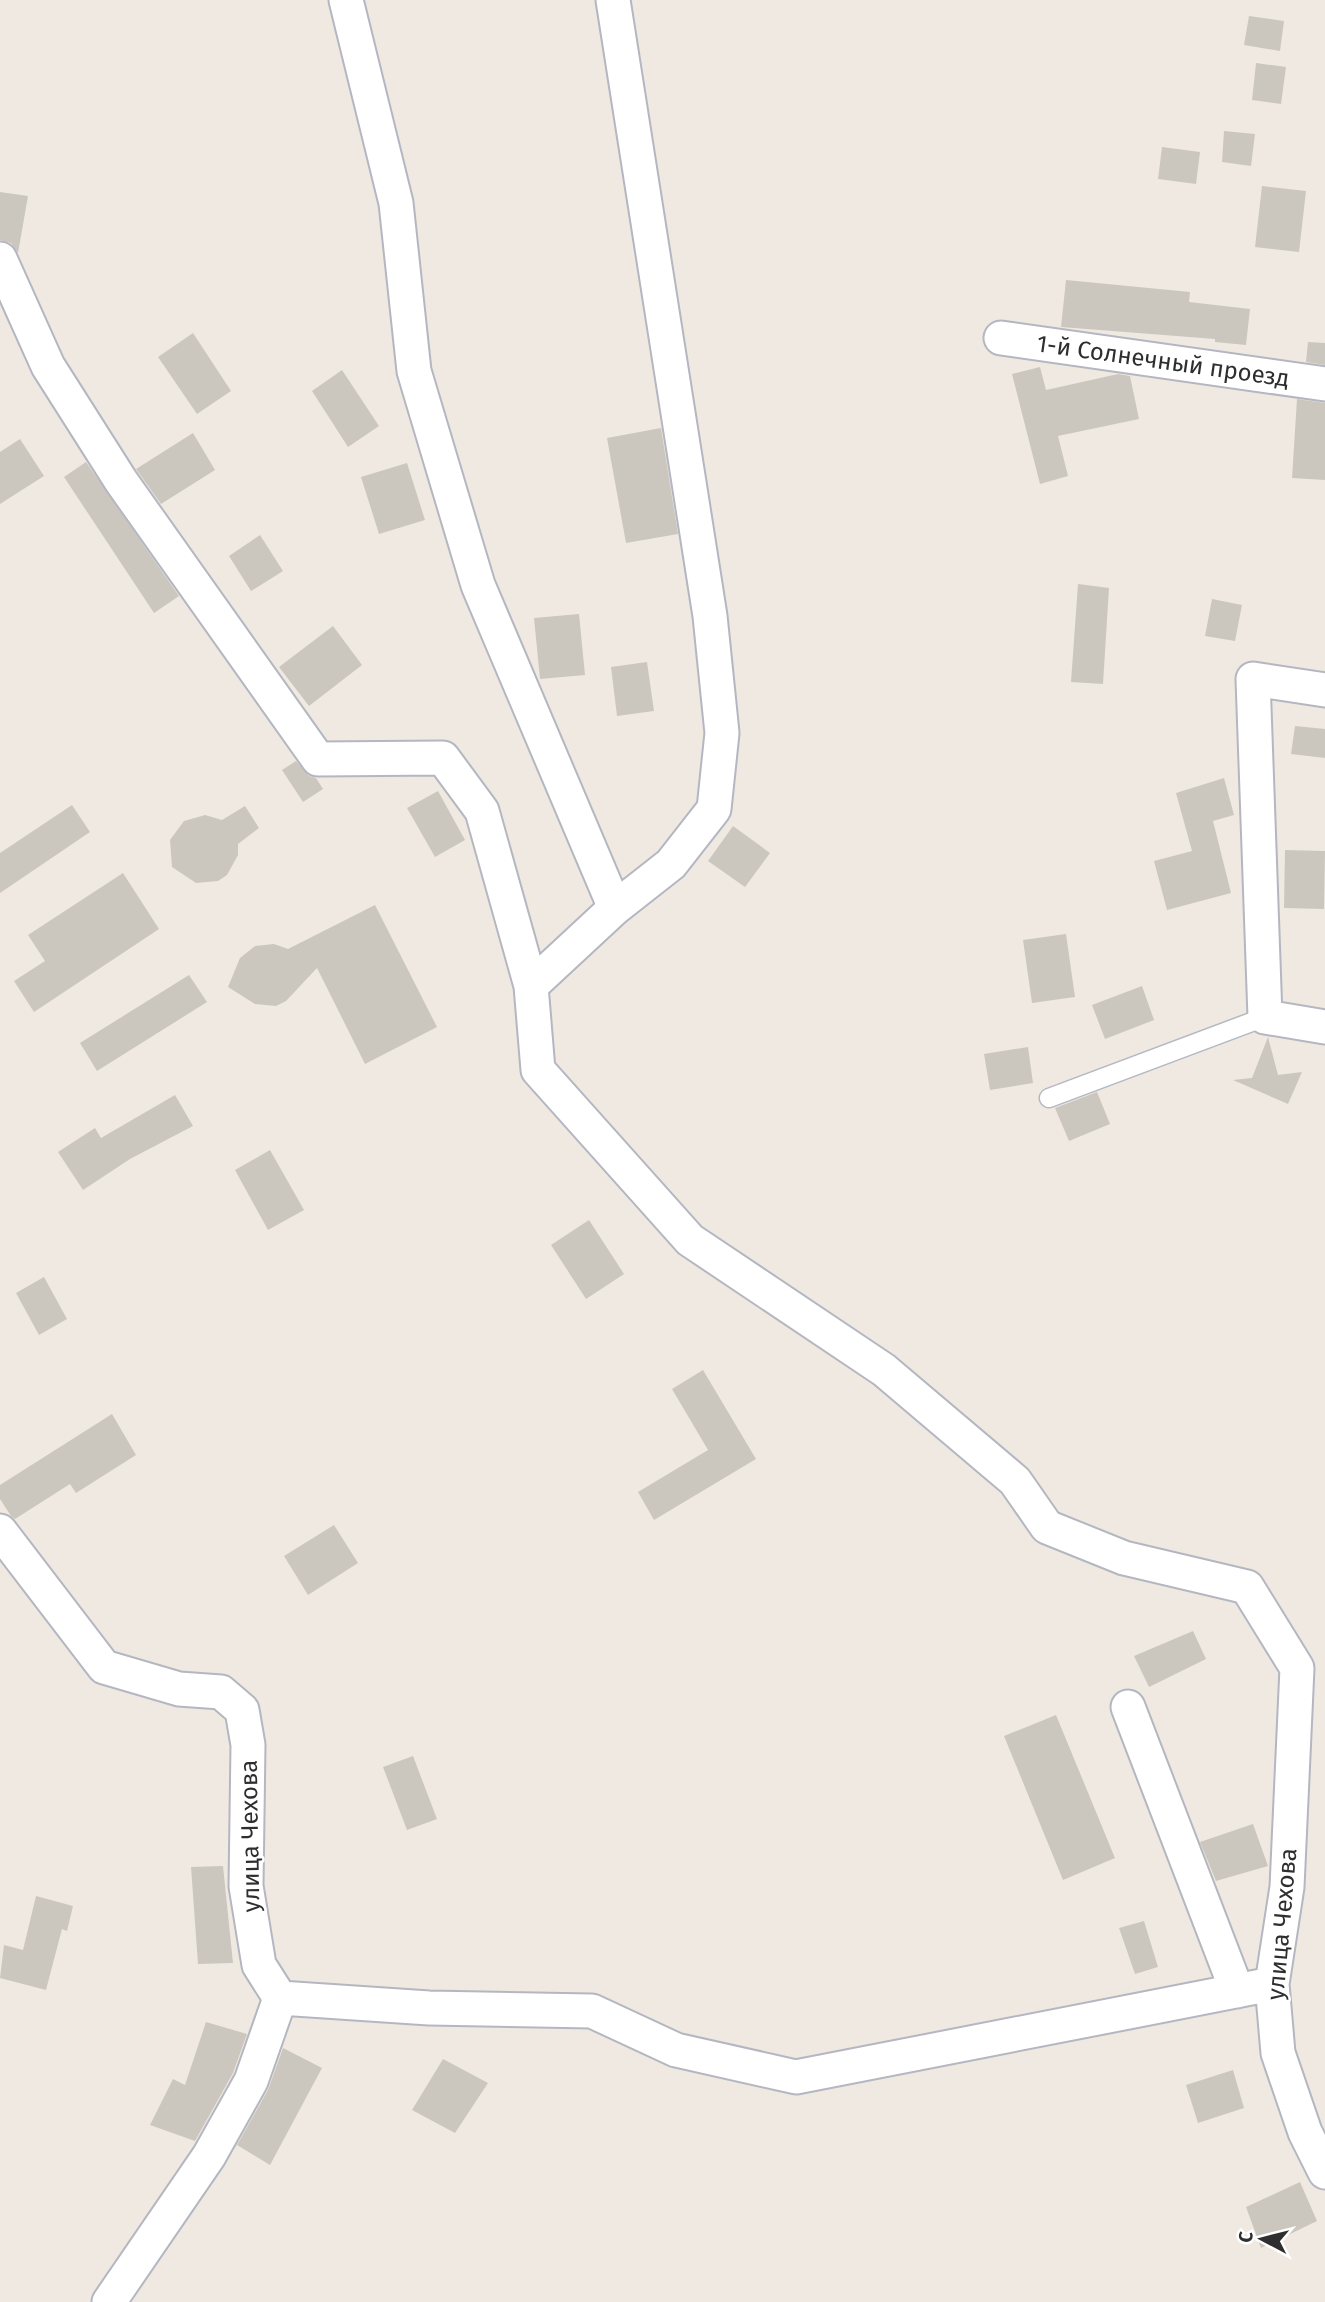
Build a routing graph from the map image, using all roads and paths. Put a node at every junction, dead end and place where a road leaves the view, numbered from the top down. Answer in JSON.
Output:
{"nodes":[{"id":1,"x":346,"y":0,"type":"edge"},
{"id":2,"x":613,"y":0,"type":"edge"},
{"id":3,"x":0,"y":259,"type":"edge"},
{"id":4,"x":1001,"y":338,"type":"dead end"},
{"id":5,"x":1325,"y":384,"type":"edge"},
{"id":6,"x":1325,"y":690,"type":"edge"},
{"id":7,"x":615,"y":908,"type":"junction"},
{"id":8,"x":531,"y":986,"type":"junction"},
{"id":9,"x":1265,"y":1017,"type":"junction"},
{"id":10,"x":1325,"y":1027,"type":"edge"},
{"id":11,"x":1049,"y":1098,"type":"dead end"},
{"id":12,"x":2,"y":1539,"type":"edge"},
{"id":13,"x":1128,"y":1707,"type":"dead end"},
{"id":14,"x":1272,"y":1984,"type":"junction"},
{"id":15,"x":1237,"y":1991,"type":"junction"},
{"id":16,"x":280,"y":1998,"type":"junction"},
{"id":17,"x":1325,"y":2172,"type":"edge"},
{"id":18,"x":108,"y":2302,"type":"edge"}],
"edges":[{"from":1,"to":7,"type":"street"},
{"from":2,"to":7,"type":"street"},
{"from":3,"to":8,"type":"street"},
{"from":4,"to":5,"type":"street","name":"1-й Солнечный проезд"},
{"from":6,"to":9,"type":"street"},
{"from":7,"to":8,"type":"street"},
{"from":8,"to":14,"type":"street","name":"улица Чехова"},
{"from":9,"to":10,"type":"street"},
{"from":9,"to":11,"type":"lane"},
{"from":12,"to":16,"type":"street","name":"улица Чехова"},
{"from":13,"to":15,"type":"street","name":"улица Чехова"},
{"from":14,"to":15,"type":"street"},
{"from":14,"to":17,"type":"street","name":"улица Чехова"},
{"from":15,"to":16,"type":"street"},
{"from":16,"to":18,"type":"street"}]}
